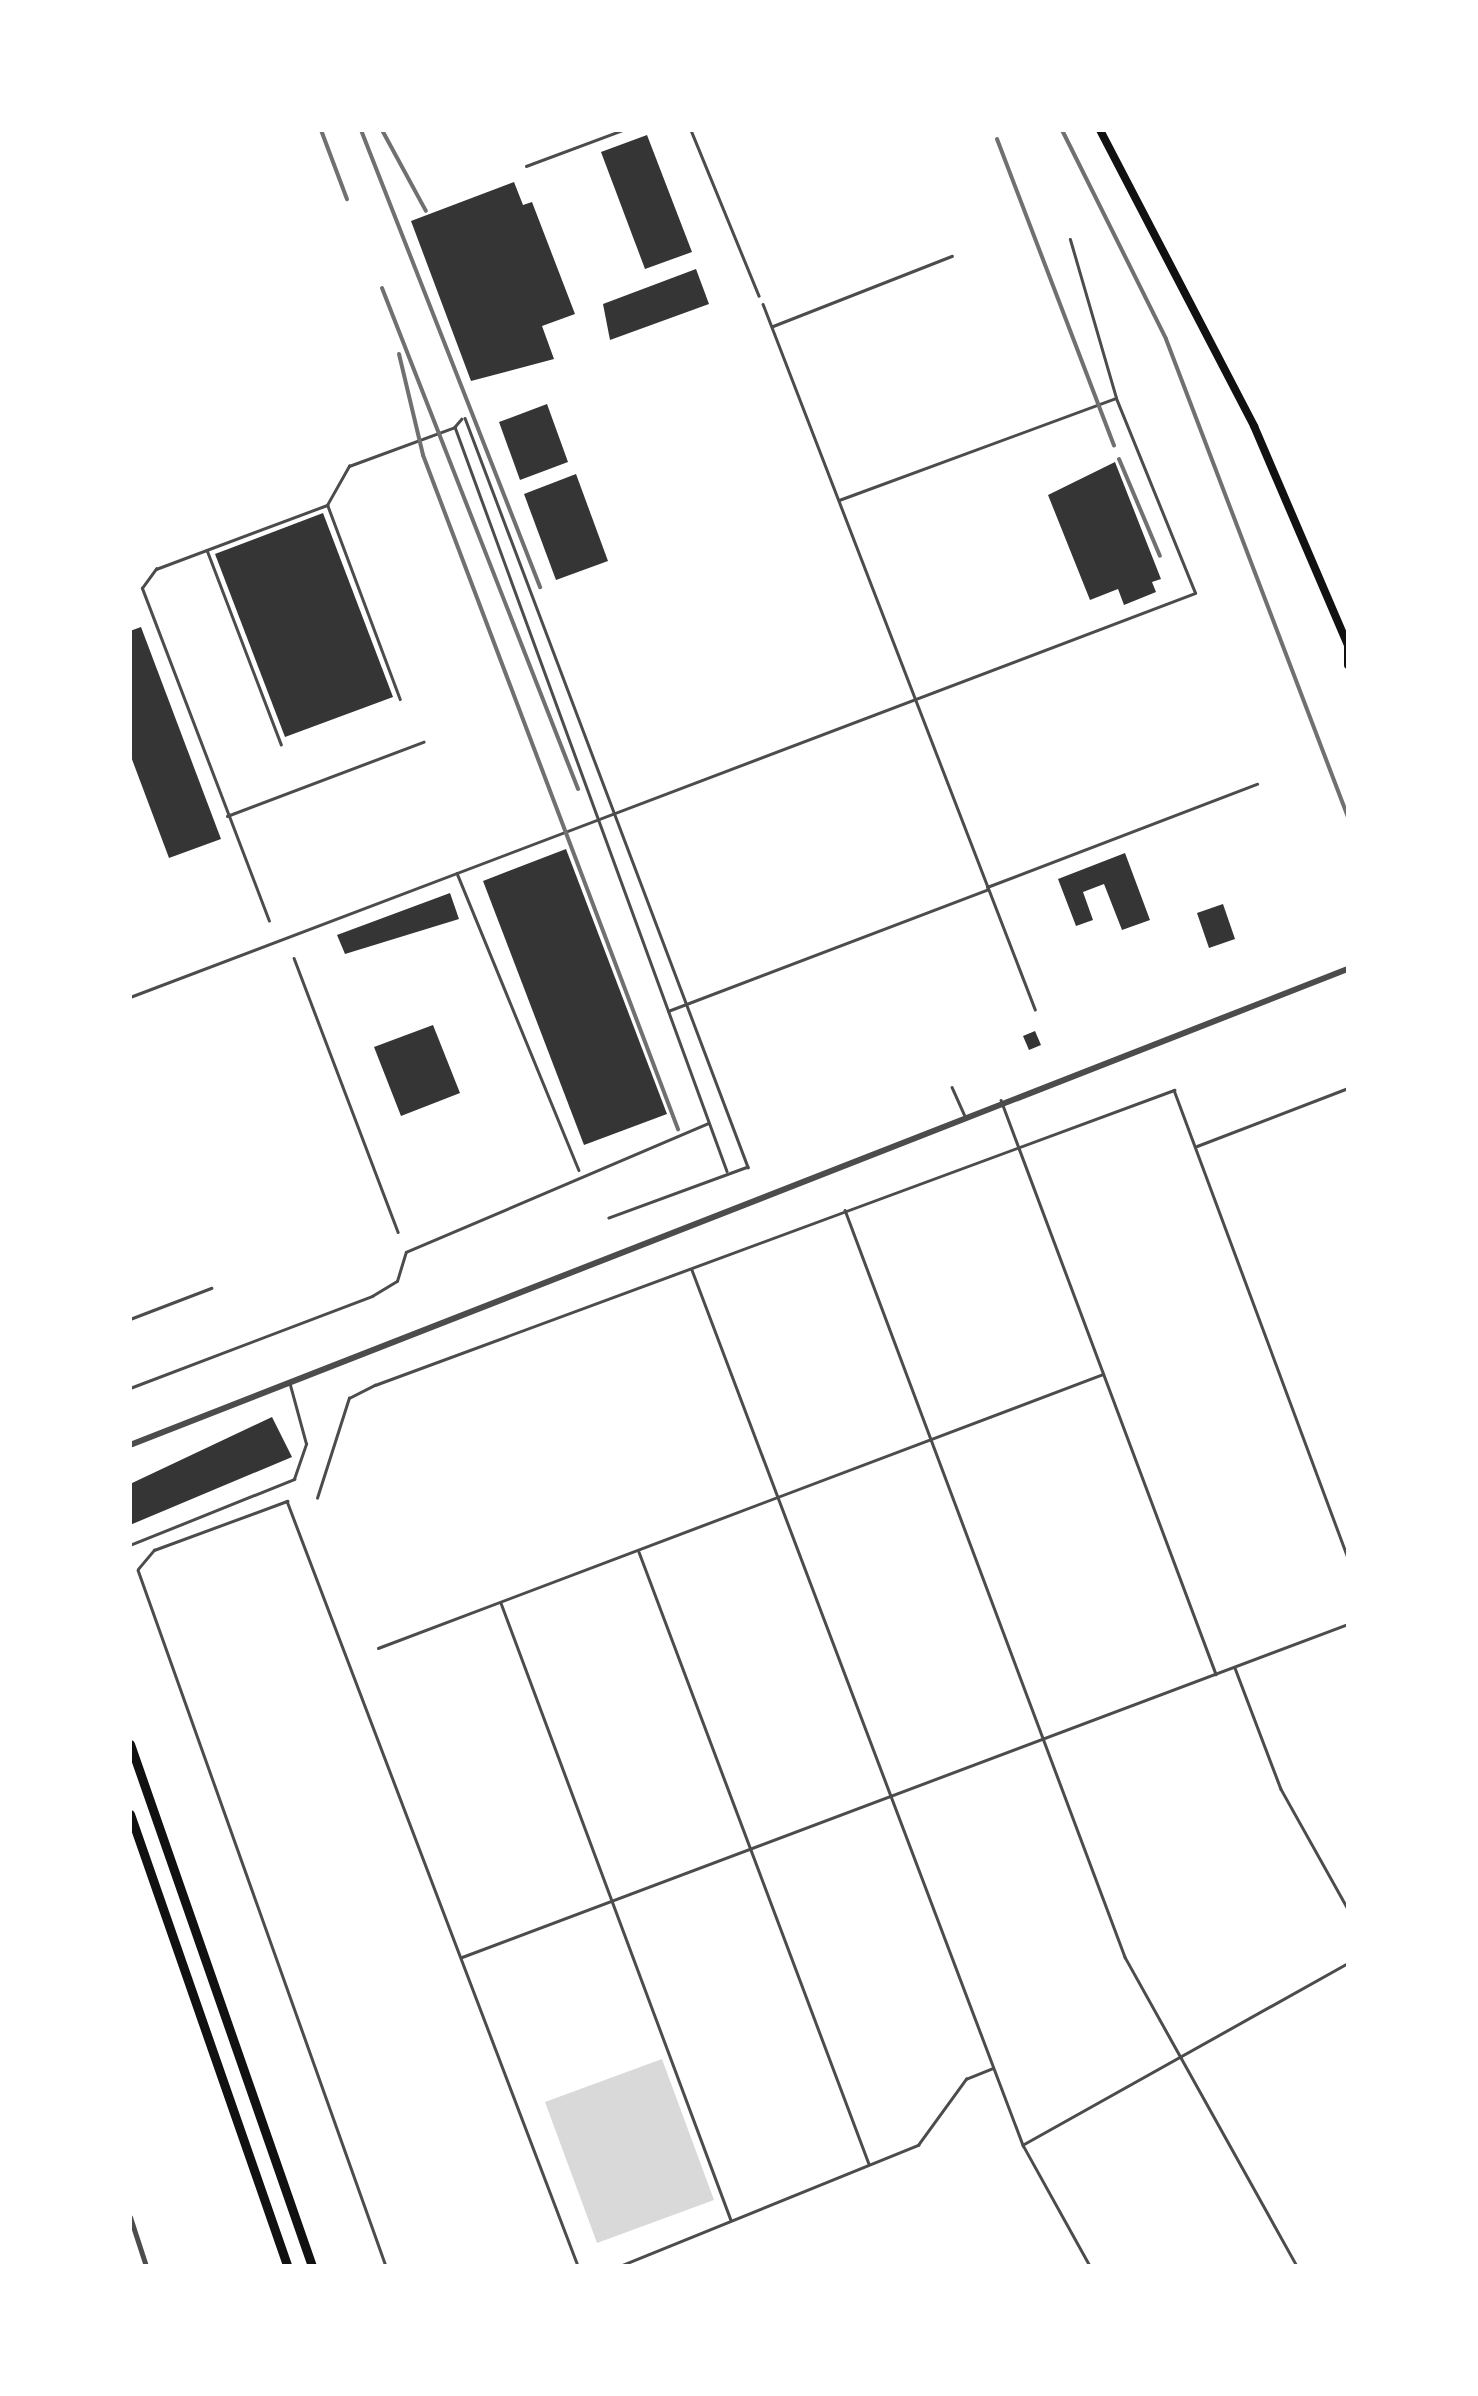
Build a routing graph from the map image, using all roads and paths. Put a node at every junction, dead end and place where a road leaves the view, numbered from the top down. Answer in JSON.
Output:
{"nodes":[{"id":1,"x":623,"y":130,"type":"edge"},
{"id":2,"x":691,"y":130,"type":"edge"},
{"id":3,"x":1100,"y":130,"type":"edge"},
{"id":4,"x":526,"y":166,"type":"dead end"},
{"id":5,"x":1070,"y":240,"type":"dead end"},
{"id":6,"x":952,"y":256,"type":"dead end"},
{"id":7,"x":759,"y":296,"type":"dead end"},
{"id":8,"x":762,"y":304,"type":"dead end"},
{"id":9,"x":771,"y":327,"type":"junction"},
{"id":10,"x":1116,"y":398,"type":"junction"},
{"id":11,"x":455,"y":427,"type":"junction"},
{"id":12,"x":838,"y":500,"type":"junction"},
{"id":13,"x":327,"y":504,"type":"junction"},
{"id":14,"x":208,"y":550,"type":"junction"},
{"id":15,"x":1348,"y":645,"type":"edge"},
{"id":16,"x":1348,"y":665,"type":"edge"},
{"id":17,"x":400,"y":699,"type":"dead end"},
{"id":18,"x":914,"y":700,"type":"junction"},
{"id":19,"x":423,"y":742,"type":"dead end"},
{"id":20,"x":282,"y":744,"type":"dead end"},
{"id":21,"x":1257,"y":784,"type":"dead end"},
{"id":22,"x":615,"y":814,"type":"junction"},
{"id":23,"x":226,"y":816,"type":"junction"},
{"id":24,"x":598,"y":820,"type":"junction"},
{"id":25,"x":457,"y":872,"type":"junction"},
{"id":26,"x":986,"y":889,"type":"junction"},
{"id":27,"x":268,"y":921,"type":"dead end"},
{"id":28,"x":294,"y":958,"type":"dead end"},
{"id":29,"x":1348,"y":969,"type":"edge"},
{"id":30,"x":130,"y":996,"type":"edge"},
{"id":31,"x":687,"y":1004,"type":"junction"},
{"id":32,"x":1036,"y":1009,"type":"dead end"},
{"id":33,"x":667,"y":1012,"type":"junction"},
{"id":34,"x":952,"y":1087,"type":"dead end"},
{"id":35,"x":1346,"y":1088,"type":"edge"},
{"id":36,"x":1348,"y":1098,"type":"edge"},
{"id":37,"x":1001,"y":1100,"type":"junction"},
{"id":38,"x":964,"y":1114,"type":"junction"},
{"id":39,"x":709,"y":1123,"type":"junction"},
{"id":40,"x":1019,"y":1146,"type":"junction"},
{"id":41,"x":1195,"y":1146,"type":"junction"},
{"id":42,"x":579,"y":1172,"type":"junction"},
{"id":43,"x":728,"y":1172,"type":"junction"},
{"id":44,"x":845,"y":1210,"type":"junction"},
{"id":45,"x":610,"y":1218,"type":"dead end"},
{"id":46,"x":398,"y":1232,"type":"dead end"},
{"id":47,"x":691,"y":1268,"type":"junction"},
{"id":48,"x":211,"y":1288,"type":"dead end"},
{"id":49,"x":130,"y":1319,"type":"edge"},
{"id":50,"x":1103,"y":1374,"type":"junction"},
{"id":51,"x":290,"y":1384,"type":"junction"},
{"id":52,"x":130,"y":1388,"type":"edge"},
{"id":53,"x":931,"y":1439,"type":"junction"},
{"id":54,"x":130,"y":1445,"type":"edge"},
{"id":55,"x":779,"y":1497,"type":"junction"},
{"id":56,"x":317,"y":1498,"type":"dead end"},
{"id":57,"x":130,"y":1545,"type":"edge"},
{"id":58,"x":638,"y":1550,"type":"junction"},
{"id":59,"x":1348,"y":1558,"type":"edge"},
{"id":60,"x":138,"y":1569,"type":"junction"},
{"id":61,"x":130,"y":1570,"type":"edge"},
{"id":62,"x":501,"y":1602,"type":"junction"},
{"id":63,"x":1348,"y":1624,"type":"edge"},
{"id":64,"x":378,"y":1648,"type":"dead end"},
{"id":65,"x":1235,"y":1668,"type":"junction"},
{"id":66,"x":1216,"y":1675,"type":"junction"},
{"id":67,"x":1043,"y":1738,"type":"junction"},
{"id":68,"x":130,"y":1744,"type":"edge"},
{"id":69,"x":889,"y":1793,"type":"junction"},
{"id":70,"x":130,"y":1814,"type":"edge"},
{"id":71,"x":750,"y":1847,"type":"junction"},
{"id":72,"x":611,"y":1900,"type":"junction"},
{"id":73,"x":1348,"y":1909,"type":"edge"},
{"id":74,"x":460,"y":1958,"type":"junction"},
{"id":75,"x":1348,"y":1963,"type":"edge"},
{"id":76,"x":1180,"y":2057,"type":"junction"},
{"id":77,"x":993,"y":2068,"type":"junction"},
{"id":78,"x":1023,"y":2145,"type":"junction"},
{"id":79,"x":869,"y":2164,"type":"junction"},
{"id":80,"x":130,"y":2217,"type":"edge"},
{"id":81,"x":730,"y":2220,"type":"junction"},
{"id":82,"x":146,"y":2266,"type":"edge"},
{"id":83,"x":287,"y":2266,"type":"edge"},
{"id":84,"x":312,"y":2266,"type":"edge"},
{"id":85,"x":386,"y":2266,"type":"edge"},
{"id":86,"x":578,"y":2266,"type":"edge"},
{"id":87,"x":620,"y":2266,"type":"edge"},
{"id":88,"x":1090,"y":2266,"type":"edge"},
{"id":89,"x":1298,"y":2266,"type":"edge"}],
"edges":[{"from":1,"to":4,"type":"lane"},
{"from":2,"to":7,"type":"lane"},
{"from":3,"to":15,"type":"main road"},
{"from":5,"to":10,"type":"lane"},
{"from":6,"to":9,"type":"lane"},
{"from":8,"to":9,"type":"lane"},
{"from":9,"to":12,"type":"lane"},
{"from":10,"to":12,"type":"lane"},
{"from":10,"to":18,"type":"lane"},
{"from":11,"to":13,"type":"lane"},
{"from":11,"to":22,"type":"lane"},
{"from":11,"to":24,"type":"lane"},
{"from":12,"to":18,"type":"lane"},
{"from":13,"to":14,"type":"lane"},
{"from":13,"to":17,"type":"lane"},
{"from":14,"to":20,"type":"lane"},
{"from":14,"to":23,"type":"lane"},
{"from":15,"to":16,"type":"main road"},
{"from":18,"to":22,"type":"lane"},
{"from":18,"to":26,"type":"lane"},
{"from":19,"to":23,"type":"lane"},
{"from":21,"to":26,"type":"lane"},
{"from":22,"to":24,"type":"lane"},
{"from":22,"to":31,"type":"lane"},
{"from":23,"to":27,"type":"lane"},
{"from":24,"to":25,"type":"lane"},
{"from":24,"to":33,"type":"lane"},
{"from":25,"to":30,"type":"lane"},
{"from":25,"to":42,"type":"lane"},
{"from":26,"to":31,"type":"lane"},
{"from":26,"to":32,"type":"lane"},
{"from":28,"to":46,"type":"lane"},
{"from":29,"to":37,"type":"street"},
{"from":31,"to":33,"type":"lane"},
{"from":31,"to":43,"type":"lane"},
{"from":33,"to":39,"type":"lane"},
{"from":34,"to":38,"type":"lane"},
{"from":35,"to":36,"type":"lane"},
{"from":35,"to":41,"type":"lane"},
{"from":37,"to":38,"type":"street"},
{"from":37,"to":40,"type":"lane"},
{"from":38,"to":51,"type":"street"},
{"from":39,"to":42,"type":"lane"},
{"from":39,"to":43,"type":"lane"},
{"from":40,"to":41,"type":"lane"},
{"from":40,"to":44,"type":"lane"},
{"from":40,"to":50,"type":"lane"},
{"from":41,"to":59,"type":"lane"},
{"from":42,"to":52,"type":"lane"},
{"from":43,"to":45,"type":"lane"},
{"from":44,"to":47,"type":"lane"},
{"from":44,"to":53,"type":"lane"},
{"from":47,"to":55,"type":"lane"},
{"from":47,"to":56,"type":"lane"},
{"from":48,"to":49,"type":"lane"},
{"from":50,"to":53,"type":"lane"},
{"from":50,"to":66,"type":"lane"},
{"from":51,"to":54,"type":"street"},
{"from":51,"to":57,"type":"lane"},
{"from":53,"to":55,"type":"lane"},
{"from":53,"to":67,"type":"lane"},
{"from":55,"to":58,"type":"lane"},
{"from":55,"to":69,"type":"lane"},
{"from":58,"to":62,"type":"lane"},
{"from":58,"to":71,"type":"lane"},
{"from":60,"to":61,"type":"lane"},
{"from":60,"to":74,"type":"lane"},
{"from":60,"to":85,"type":"lane"},
{"from":62,"to":64,"type":"lane"},
{"from":62,"to":72,"type":"lane"},
{"from":63,"to":65,"type":"lane"},
{"from":65,"to":66,"type":"lane"},
{"from":65,"to":73,"type":"lane"},
{"from":66,"to":67,"type":"lane"},
{"from":67,"to":69,"type":"lane"},
{"from":67,"to":76,"type":"lane"},
{"from":68,"to":84,"type":"highway"},
{"from":69,"to":71,"type":"lane"},
{"from":69,"to":77,"type":"lane"},
{"from":70,"to":83,"type":"highway"},
{"from":71,"to":72,"type":"lane"},
{"from":71,"to":79,"type":"lane"},
{"from":72,"to":74,"type":"lane"},
{"from":72,"to":81,"type":"lane"},
{"from":74,"to":86,"type":"lane"},
{"from":75,"to":76,"type":"lane"},
{"from":76,"to":78,"type":"lane"},
{"from":76,"to":89,"type":"lane"},
{"from":77,"to":78,"type":"lane"},
{"from":77,"to":79,"type":"lane"},
{"from":78,"to":88,"type":"lane"},
{"from":79,"to":81,"type":"lane"},
{"from":80,"to":82,"type":"street"},
{"from":81,"to":87,"type":"lane"}]}
